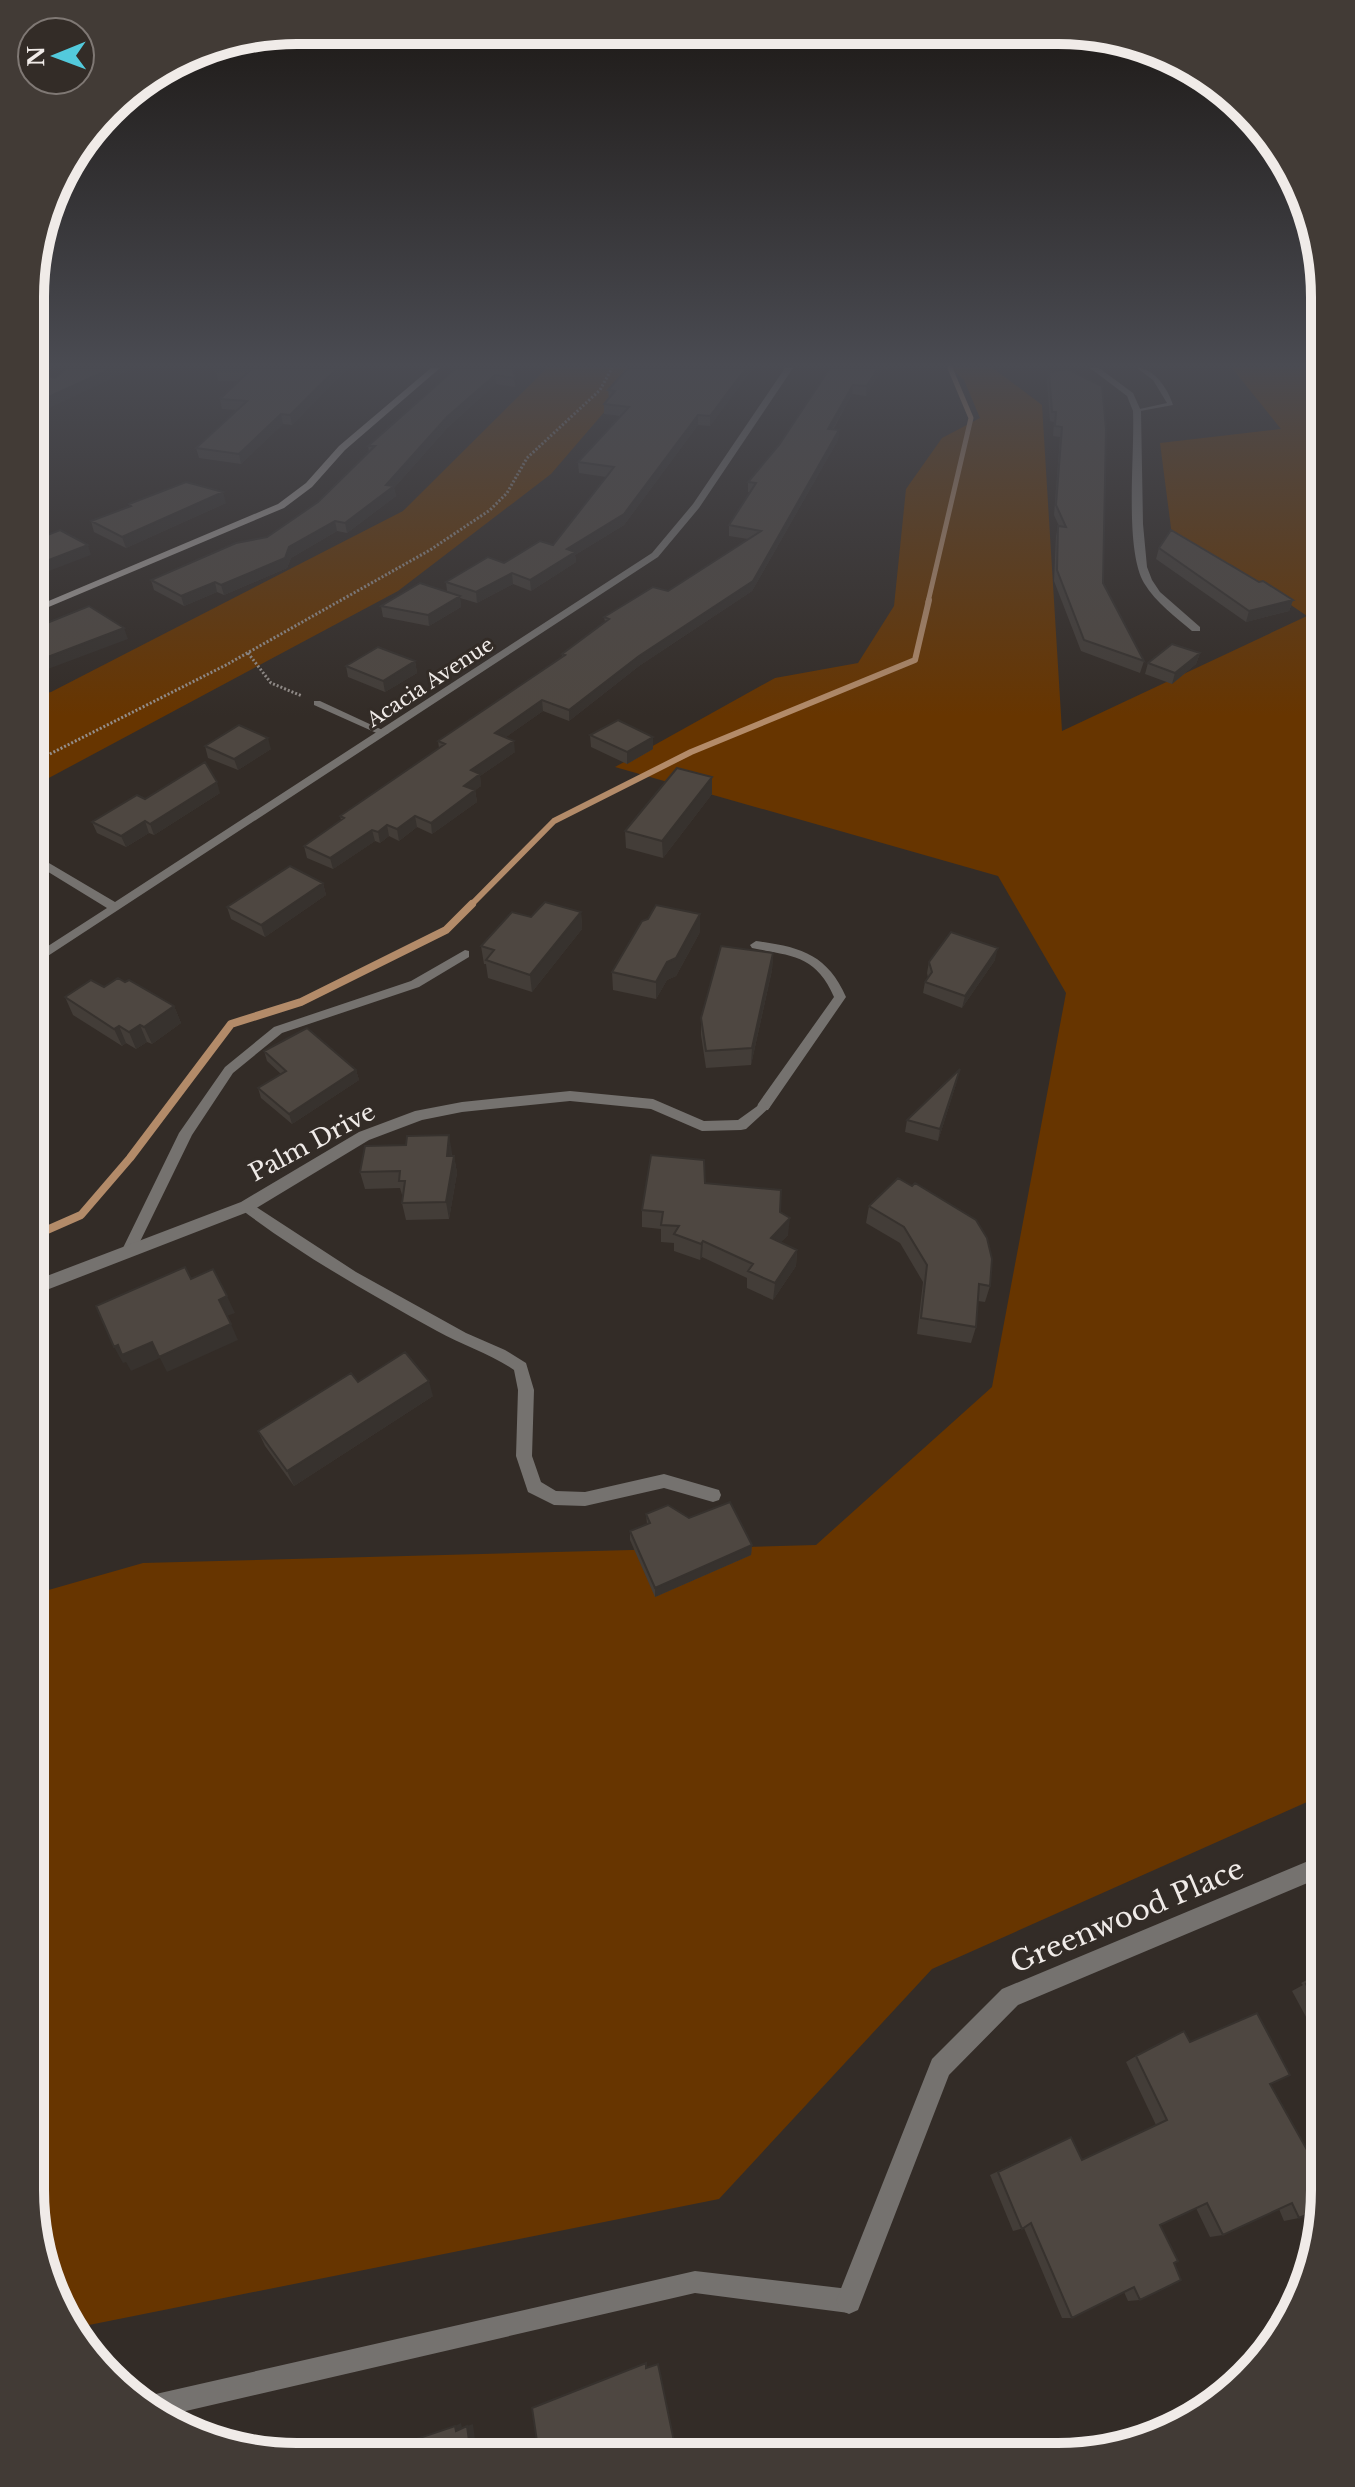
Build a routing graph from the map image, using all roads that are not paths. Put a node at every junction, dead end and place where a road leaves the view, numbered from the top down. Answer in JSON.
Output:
{"nodes":[{"id":1,"x":310,"y":484,"type":"edge"},
{"id":2,"x":711,"y":484,"type":"edge"},
{"id":3,"x":1140,"y":484,"type":"edge"},
{"id":4,"x":44,"y":606,"type":"edge"},
{"id":5,"x":1196,"y":629,"type":"dead end"},
{"id":6,"x":317,"y":703,"type":"road end"},
{"id":7,"x":384,"y":733,"type":"junction"},
{"id":8,"x":44,"y":864,"type":"edge"},
{"id":9,"x":116,"y":908,"type":"junction"},
{"id":10,"x":756,"y":945,"type":"dead end"},
{"id":11,"x":465,"y":954,"type":"dead end"},
{"id":12,"x":44,"y":955,"type":"edge"},
{"id":13,"x":763,"y":1107,"type":"joint"},
{"id":14,"x":247,"y":1206,"type":"junction"},
{"id":15,"x":128,"y":1252,"type":"junction"},
{"id":16,"x":44,"y":1284,"type":"edge"},
{"id":17,"x":713,"y":1495,"type":"dead end"},
{"id":18,"x":1310,"y":1871,"type":"edge"},
{"id":19,"x":849,"y":2301,"type":"joint"},
{"id":20,"x":164,"y":2404,"type":"edge"}],
"edges":[{"from":1,"to":4,"type":"street"},
{"from":2,"to":7,"type":"street","name":"Acacia Avenue"},
{"from":3,"to":5,"type":"street"},
{"from":6,"to":7,"type":"lane"},
{"from":7,"to":9,"type":"street","name":"Acacia Avenue"},
{"from":8,"to":9,"type":"street"},
{"from":9,"to":12,"type":"street","name":"Acacia Avenue"},
{"from":10,"to":13,"type":"lane"},
{"from":11,"to":15,"type":"lane"},
{"from":13,"to":14,"type":"street","name":"Palm Drive"},
{"from":14,"to":15,"type":"street","name":"Palm Drive"},
{"from":14,"to":17,"type":"lane"},
{"from":15,"to":16,"type":"street","name":"Palm Drive"},
{"from":18,"to":19,"type":"street","name":"Greenwood Place"},
{"from":19,"to":20,"type":"lane"}]}
